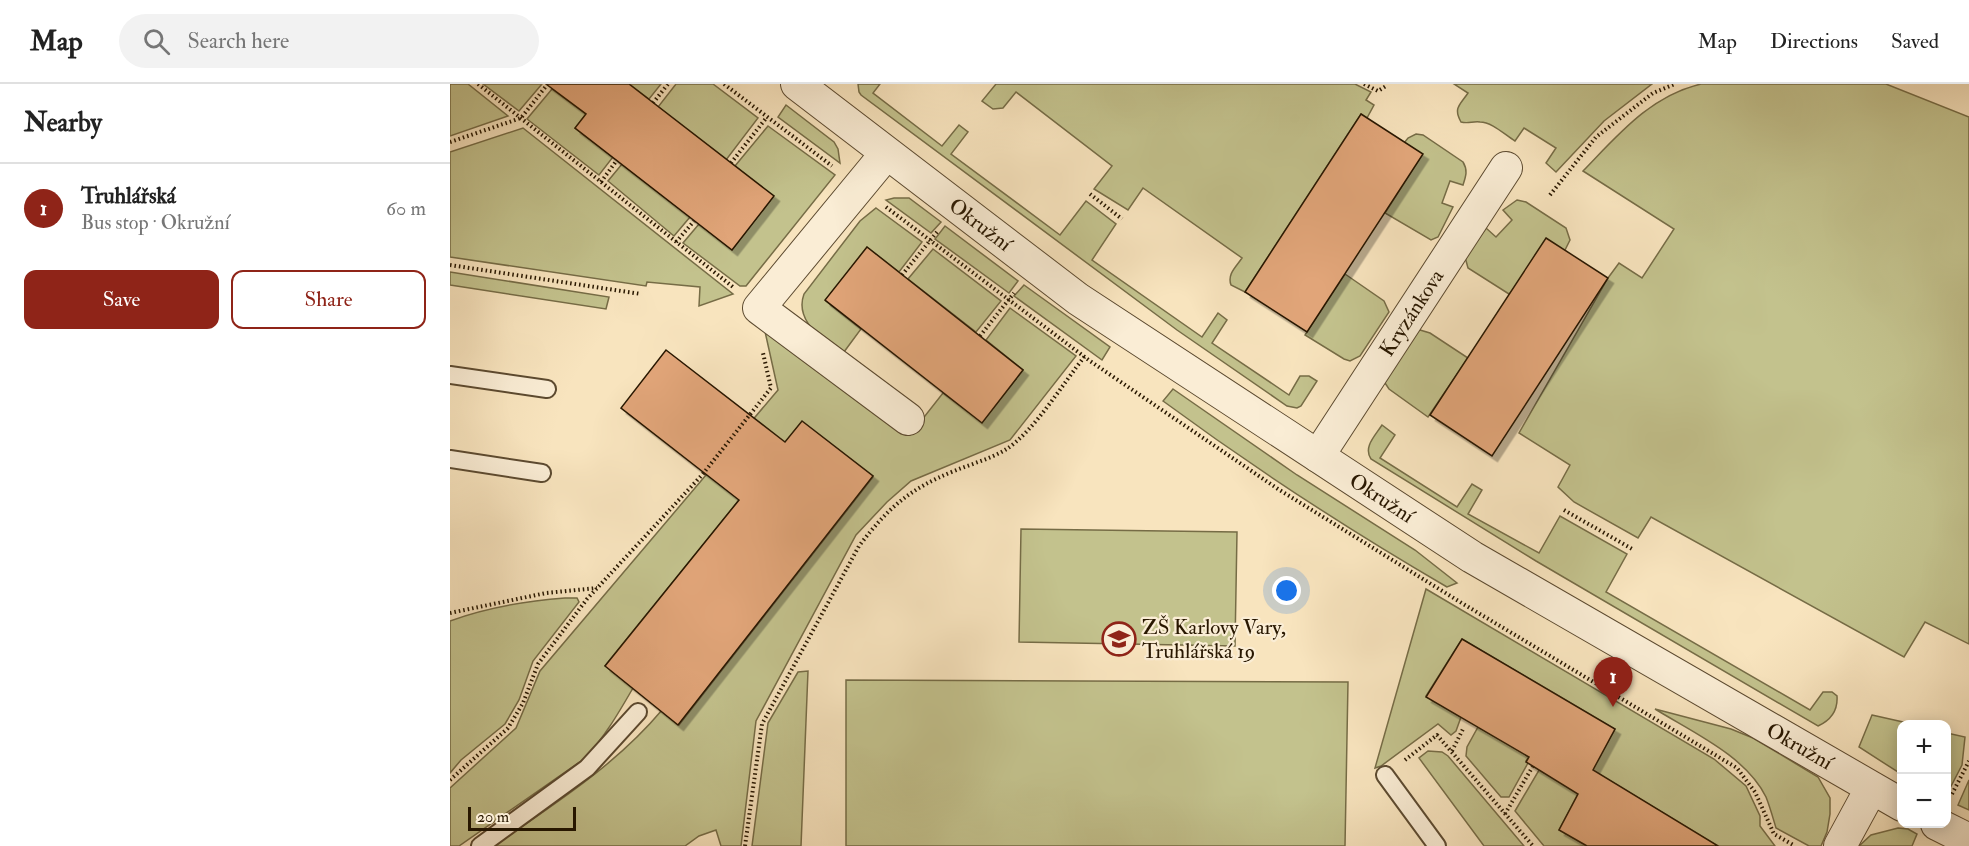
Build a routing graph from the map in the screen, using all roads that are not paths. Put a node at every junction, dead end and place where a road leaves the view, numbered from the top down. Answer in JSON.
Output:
{"nodes":[{"id":1,"x":807,"y":87,"type":"edge"},
{"id":2,"x":886,"y":154,"type":"junction"},
{"id":3,"x":1506,"y":168,"type":"dead end"},
{"id":4,"x":450,"y":375,"type":"edge"},
{"id":5,"x":547,"y":390,"type":"dead end"},
{"id":6,"x":908,"y":419,"type":"dead end"},
{"id":7,"x":1318,"y":456,"type":"junction"},
{"id":8,"x":450,"y":459,"type":"edge"},
{"id":9,"x":542,"y":473,"type":"dead end"},
{"id":10,"x":638,"y":712,"type":"dead end"},
{"id":11,"x":1385,"y":775,"type":"road end"},
{"id":12,"x":1871,"y":789,"type":"junction"},
{"id":13,"x":1897,"y":802,"type":"edge"},
{"id":14,"x":1951,"y":823,"type":"edge"},
{"id":15,"x":1969,"y":840,"type":"edge"},
{"id":16,"x":480,"y":846,"type":"edge"},
{"id":17,"x":1437,"y":846,"type":"edge"},
{"id":18,"x":1840,"y":846,"type":"edge"}],
"edges":[{"from":1,"to":2,"type":"street","name":"Okružní"},
{"from":2,"to":6,"type":"street"},
{"from":2,"to":7,"type":"street","name":"Okružní"},
{"from":3,"to":7,"type":"street","name":"Kryzánkova"},
{"from":4,"to":5,"type":"lane"},
{"from":7,"to":12,"type":"street","name":"Okružní"},
{"from":8,"to":9,"type":"lane"},
{"from":10,"to":16,"type":"lane"},
{"from":11,"to":17,"type":"lane"},
{"from":12,"to":13,"type":"street","name":"Okružní"},
{"from":12,"to":18,"type":"street"},
{"from":14,"to":15,"type":"street"}]}
